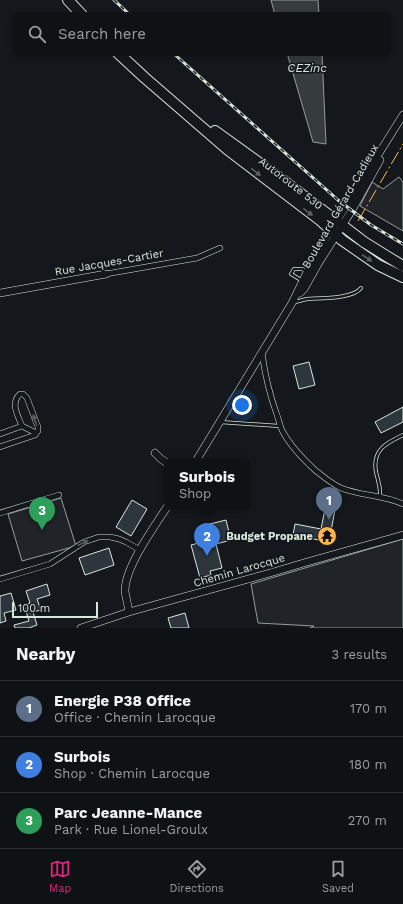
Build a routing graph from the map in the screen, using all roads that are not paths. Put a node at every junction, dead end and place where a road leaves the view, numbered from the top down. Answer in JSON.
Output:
{"nodes":[{"id":1,"x":68,"y":0,"type":"edge"},
{"id":2,"x":79,"y":12,"type":"edge"},
{"id":3,"x":121,"y":56,"type":"edge"},
{"id":4,"x":171,"y":100,"type":"junction"},
{"id":5,"x":403,"y":115,"type":"edge"},
{"id":6,"x":403,"y":118,"type":"edge"},
{"id":7,"x":339,"y":223,"type":"junction"},
{"id":8,"x":333,"y":232,"type":"junction"},
{"id":9,"x":220,"y":248,"type":"dead end"},
{"id":10,"x":403,"y":266,"type":"edge"},
{"id":11,"x":307,"y":271,"type":"junction"},
{"id":12,"x":106,"y":274,"type":"joint"},
{"id":13,"x":403,"y":277,"type":"edge"},
{"id":14,"x":303,"y":281,"type":"junction"},
{"id":15,"x":361,"y":288,"type":"dead end"},
{"id":16,"x":0,"y":293,"type":"edge"},
{"id":17,"x":292,"y":303,"type":"junction"},
{"id":18,"x":262,"y":353,"type":"junction"},
{"id":19,"x":220,"y":422,"type":"junction"},
{"id":20,"x":22,"y":426,"type":"junction"},
{"id":21,"x":281,"y":426,"type":"junction"},
{"id":22,"x":36,"y":433,"type":"junction"},
{"id":23,"x":0,"y":434,"type":"edge"},
{"id":24,"x":403,"y":435,"type":"edge"},
{"id":25,"x":0,"y":447,"type":"edge"},
{"id":26,"x":155,"y":452,"type":"dead end"},
{"id":27,"x":198,"y":458,"type":"edge"},
{"id":28,"x":164,"y":461,"type":"edge"},
{"id":29,"x":59,"y":495,"type":"dead end"},
{"id":30,"x":380,"y":497,"type":"junction"},
{"id":31,"x":403,"y":504,"type":"edge"},
{"id":32,"x":165,"y":510,"type":"edge"},
{"id":33,"x":0,"y":513,"type":"edge"},
{"id":34,"x":403,"y":534,"type":"edge"},
{"id":35,"x":140,"y":550,"type":"junction"},
{"id":36,"x":0,"y":579,"type":"edge"},
{"id":37,"x":130,"y":612,"type":"junction"},
{"id":38,"x":81,"y":628,"type":"edge"}],
"edges":[{"from":1,"to":2,"type":"highway"},
{"from":3,"to":4,"type":"highway","name":"Autoroute 530"},
{"from":4,"to":7,"type":"highway","name":"Autoroute 530"},
{"from":4,"to":8,"type":"highway","name":"Autoroute 530","one_way":true},
{"from":5,"to":7,"type":"main road","name":"Boulevard Gérard-Cadieux"},
{"from":6,"to":7,"type":"main road","name":"Boulevard Gérard-Cadieux"},
{"from":7,"to":8,"type":"main road","name":"Boulevard Gérard-Cadieux"},
{"from":7,"to":10,"type":"highway","name":"Autoroute 530"},
{"from":8,"to":11,"type":"main road","name":"Boulevard Gérard-Cadieux"},
{"from":8,"to":13,"type":"highway","name":"Autoroute 530","one_way":true},
{"from":8,"to":17,"type":"main road","name":"Boulevard Gérard-Cadieux"},
{"from":9,"to":12,"type":"street","name":"Rue Jacques-Cartier"},
{"from":11,"to":14,"type":"main road","name":"Boulevard Gérard-Cadieux"},
{"from":11,"to":14,"type":"lane"},
{"from":12,"to":16,"type":"main road","name":"Rue Jacques-Cartier"},
{"from":14,"to":17,"type":"main road","name":"Boulevard Gérard-Cadieux"},
{"from":15,"to":17,"type":"lane"},
{"from":17,"to":18,"type":"main road","name":"Boulevard Gérard-Cadieux"},
{"from":18,"to":19,"type":"main road","name":"Boulevard Gérard-Cadieux"},
{"from":18,"to":21,"type":"street"},
{"from":19,"to":21,"type":"lane"},
{"from":19,"to":27,"type":"main road","name":"Boulevard Gérard-Cadieux"},
{"from":20,"to":22,"type":"street"},
{"from":22,"to":20,"type":"street","one_way":true},
{"from":20,"to":23,"type":"street"},
{"from":21,"to":30,"type":"street"},
{"from":22,"to":25,"type":"street"},
{"from":24,"to":30,"type":"lane"},
{"from":26,"to":28,"type":"main road"},
{"from":29,"to":33,"type":"street"},
{"from":30,"to":31,"type":"street"},
{"from":32,"to":35,"type":"main road"},
{"from":34,"to":37,"type":"main road","name":"Chemin Larocque"},
{"from":36,"to":35,"type":"street","one_way":true},
{"from":35,"to":37,"type":"main road"},
{"from":37,"to":38,"type":"main road","name":"Chemin Larocque"}]}
